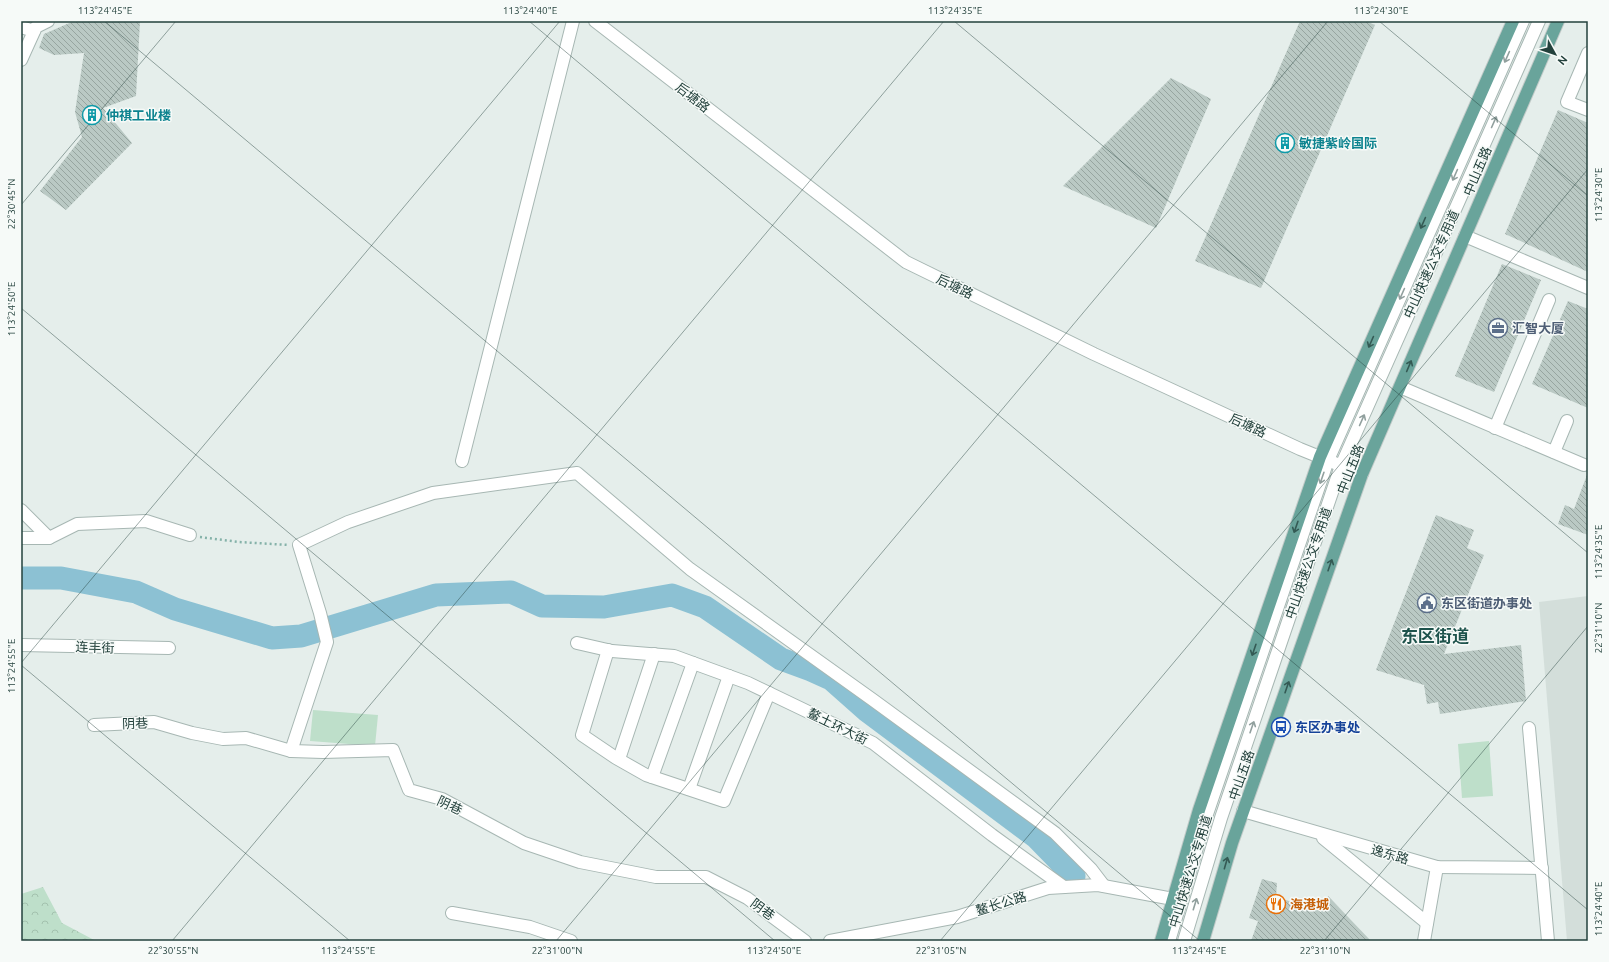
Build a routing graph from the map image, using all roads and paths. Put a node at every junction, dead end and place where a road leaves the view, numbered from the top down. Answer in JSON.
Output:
{"nodes":[{"id":1,"x":48,"y":21,"type":"edge"},
{"id":2,"x":573,"y":21,"type":"edge"},
{"id":3,"x":595,"y":21,"type":"edge"},
{"id":4,"x":1513,"y":21,"type":"edge"},
{"id":5,"x":1523,"y":21,"type":"edge"},
{"id":6,"x":1539,"y":21,"type":"edge"},
{"id":7,"x":1558,"y":21,"type":"edge"},
{"id":8,"x":21,"y":26,"type":"edge"},
{"id":9,"x":34,"y":31,"type":"junction"},
{"id":10,"x":1588,"y":54,"type":"edge"},
{"id":11,"x":21,"y":60,"type":"edge"},
{"id":12,"x":1583,"y":78,"type":"edge"},
{"id":13,"x":1588,"y":110,"type":"edge"},
{"id":14,"x":1464,"y":236,"type":"junction"},
{"id":15,"x":1588,"y":288,"type":"edge"},
{"id":16,"x":1549,"y":300,"type":"dead end"},
{"id":17,"x":1400,"y":387,"type":"junction"},
{"id":18,"x":1567,"y":421,"type":"dead end"},
{"id":19,"x":1495,"y":428,"type":"junction"},
{"id":20,"x":1554,"y":452,"type":"junction"},
{"id":21,"x":1324,"y":458,"type":"junction"},
{"id":22,"x":462,"y":461,"type":"dead end"},
{"id":23,"x":1584,"y":465,"type":"dead end"},
{"id":24,"x":1342,"y":466,"type":"junction"},
{"id":25,"x":1362,"y":474,"type":"junction"},
{"id":26,"x":21,"y":510,"type":"edge"},
{"id":27,"x":190,"y":536,"type":"joint"},
{"id":28,"x":21,"y":538,"type":"edge"},
{"id":29,"x":49,"y":538,"type":"junction"},
{"id":30,"x":299,"y":545,"type":"junction"},
{"id":31,"x":577,"y":643,"type":"dead end"},
{"id":32,"x":21,"y":644,"type":"edge"},
{"id":33,"x":169,"y":648,"type":"dead end"},
{"id":34,"x":608,"y":650,"type":"junction"},
{"id":35,"x":654,"y":654,"type":"junction"},
{"id":36,"x":693,"y":663,"type":"junction"},
{"id":37,"x":729,"y":676,"type":"junction"},
{"id":38,"x":769,"y":693,"type":"junction"},
{"id":39,"x":94,"y":725,"type":"dead end"},
{"id":40,"x":1529,"y":728,"type":"dead end"},
{"id":41,"x":291,"y":750,"type":"junction"},
{"id":42,"x":619,"y":760,"type":"junction"},
{"id":43,"x":652,"y":777,"type":"junction"},
{"id":44,"x":689,"y":789,"type":"junction"},
{"id":45,"x":1243,"y":811,"type":"junction"},
{"id":46,"x":1318,"y":834,"type":"junction"},
{"id":47,"x":1437,"y":867,"type":"junction"},
{"id":48,"x":1542,"y":868,"type":"junction"},
{"id":49,"x":1104,"y":886,"type":"junction"},
{"id":50,"x":1064,"y":887,"type":"junction"},
{"id":51,"x":1174,"y":899,"type":"junction"},
{"id":52,"x":452,"y":913,"type":"dead end"},
{"id":53,"x":1427,"y":923,"type":"junction"},
{"id":54,"x":571,"y":941,"type":"edge"},
{"id":55,"x":805,"y":941,"type":"edge"},
{"id":56,"x":830,"y":941,"type":"edge"},
{"id":57,"x":1161,"y":941,"type":"edge"},
{"id":58,"x":1169,"y":941,"type":"edge"},
{"id":59,"x":1184,"y":941,"type":"edge"},
{"id":60,"x":1203,"y":941,"type":"edge"},
{"id":61,"x":1424,"y":941,"type":"edge"},
{"id":62,"x":1548,"y":941,"type":"edge"}],
"edges":[{"from":1,"to":9,"type":"street"},
{"from":2,"to":22,"type":"street"},
{"from":3,"to":21,"type":"street","name":"后塘路"},
{"from":4,"to":21,"type":"main road","one_way":true},
{"from":5,"to":21,"type":"street","name":"中山快速公交专用道","one_way":true},
{"from":24,"to":6,"type":"street","name":"中山快速公交专用道","one_way":true},
{"from":7,"to":14,"type":"main road","name":"中山五路"},
{"from":8,"to":9,"type":"street"},
{"from":9,"to":11,"type":"street"},
{"from":10,"to":12,"type":"street"},
{"from":12,"to":13,"type":"street"},
{"from":14,"to":15,"type":"street"},
{"from":17,"to":14,"type":"main road","name":"中山五路","one_way":true},
{"from":16,"to":19,"type":"street"},
{"from":17,"to":19,"type":"street"},
{"from":17,"to":25,"type":"main road","name":"中山五路"},
{"from":18,"to":20,"type":"street"},
{"from":19,"to":20,"type":"street"},
{"from":20,"to":23,"type":"street"},
{"from":21,"to":24,"type":"street","name":"后塘路"},
{"from":21,"to":51,"type":"main road","one_way":true},
{"from":21,"to":58,"type":"street","name":"中山快速公交专用道","one_way":true},
{"from":24,"to":25,"type":"street","name":"后塘路"},
{"from":59,"to":24,"type":"street","name":"中山快速公交专用道","one_way":true},
{"from":45,"to":25,"type":"main road","name":"中山五路","one_way":true},
{"from":26,"to":29,"type":"street"},
{"from":27,"to":29,"type":"street"},
{"from":27,"to":30,"type":"path"},
{"from":28,"to":29,"type":"street"},
{"from":30,"to":41,"type":"street"},
{"from":30,"to":49,"type":"street"},
{"from":31,"to":34,"type":"street","name":"鳌土环大街"},
{"from":32,"to":33,"type":"street","name":"连丰街"},
{"from":34,"to":35,"type":"street","name":"鳌土环大街"},
{"from":34,"to":42,"type":"street"},
{"from":35,"to":36,"type":"street","name":"鳌土环大街"},
{"from":35,"to":42,"type":"street"},
{"from":36,"to":37,"type":"street","name":"鳌土环大街"},
{"from":36,"to":43,"type":"street"},
{"from":37,"to":38,"type":"street","name":"鳌土环大街"},
{"from":37,"to":44,"type":"street"},
{"from":38,"to":44,"type":"street"},
{"from":38,"to":50,"type":"street","name":"鳌土环大街"},
{"from":39,"to":41,"type":"street","name":"阴巷"},
{"from":40,"to":48,"type":"street"},
{"from":41,"to":55,"type":"street","name":"阴巷"},
{"from":42,"to":43,"type":"street"},
{"from":43,"to":44,"type":"street"},
{"from":45,"to":46,"type":"street","name":"逸东路"},
{"from":60,"to":45,"type":"main road","name":"中山五路","one_way":true},
{"from":46,"to":47,"type":"street","name":"逸东路"},
{"from":46,"to":53,"type":"street"},
{"from":47,"to":48,"type":"street","name":"逸东路"},
{"from":47,"to":53,"type":"street"},
{"from":48,"to":62,"type":"street"},
{"from":49,"to":50,"type":"street","name":"鳌长公路"},
{"from":49,"to":51,"type":"street","name":"鳌长公路"},
{"from":50,"to":56,"type":"street","name":"鳌长公路"},
{"from":51,"to":57,"type":"main road"},
{"from":52,"to":54,"type":"street"},
{"from":53,"to":61,"type":"street"}]}
